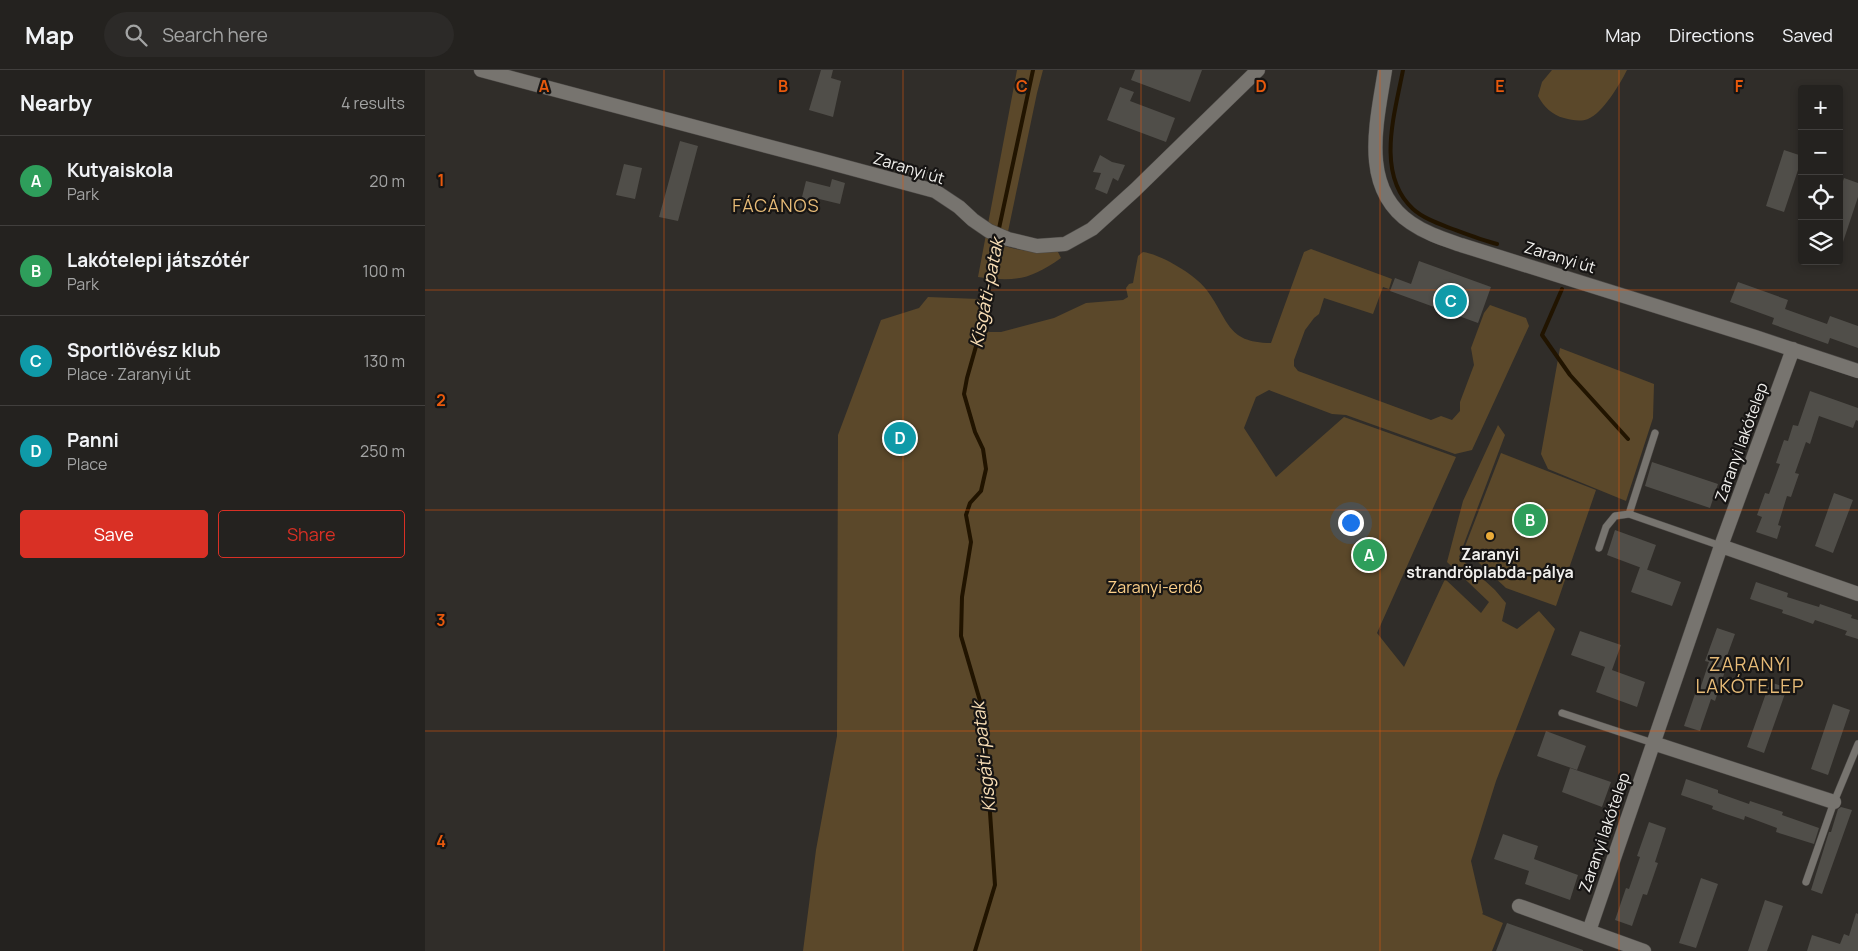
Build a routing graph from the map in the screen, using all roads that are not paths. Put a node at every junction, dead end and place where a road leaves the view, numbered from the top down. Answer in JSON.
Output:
{"nodes":[{"id":1,"x":481,"y":70,"type":"edge"},
{"id":2,"x":1258,"y":70,"type":"edge"},
{"id":3,"x":1385,"y":70,"type":"edge"},
{"id":4,"x":1793,"y":349,"type":"junction"},
{"id":5,"x":1858,"y":371,"type":"edge"},
{"id":6,"x":1655,"y":433,"type":"dead end"},
{"id":7,"x":1629,"y":514,"type":"junction"},
{"id":8,"x":1721,"y":546,"type":"junction"},
{"id":9,"x":1599,"y":548,"type":"dead end"},
{"id":10,"x":1858,"y":594,"type":"edge"},
{"id":11,"x":1561,"y":713,"type":"dead end"},
{"id":12,"x":1653,"y":743,"type":"junction"},
{"id":13,"x":1858,"y":744,"type":"edge"},
{"id":14,"x":1834,"y":802,"type":"junction"},
{"id":15,"x":1806,"y":882,"type":"dead end"},
{"id":16,"x":1519,"y":906,"type":"dead end"},
{"id":17,"x":1589,"y":931,"type":"junction"},
{"id":18,"x":1644,"y":951,"type":"edge"}],
"edges":[{"from":1,"to":2,"type":"street","name":"Zaranyi út"},
{"from":3,"to":4,"type":"street","name":"Zaranyi út"},
{"from":4,"to":5,"type":"street","name":"Zaranyi út"},
{"from":4,"to":8,"type":"street","name":"Zaranyi lakótelep"},
{"from":6,"to":7,"type":"lane"},
{"from":7,"to":8,"type":"lane"},
{"from":7,"to":9,"type":"lane"},
{"from":8,"to":10,"type":"street"},
{"from":8,"to":12,"type":"street","name":"Zaranyi lakótelep"},
{"from":11,"to":12,"type":"lane"},
{"from":12,"to":14,"type":"street"},
{"from":12,"to":17,"type":"street","name":"Zaranyi lakótelep"},
{"from":13,"to":14,"type":"lane"},
{"from":14,"to":15,"type":"lane"},
{"from":16,"to":17,"type":"street"},
{"from":17,"to":18,"type":"street"}]}
